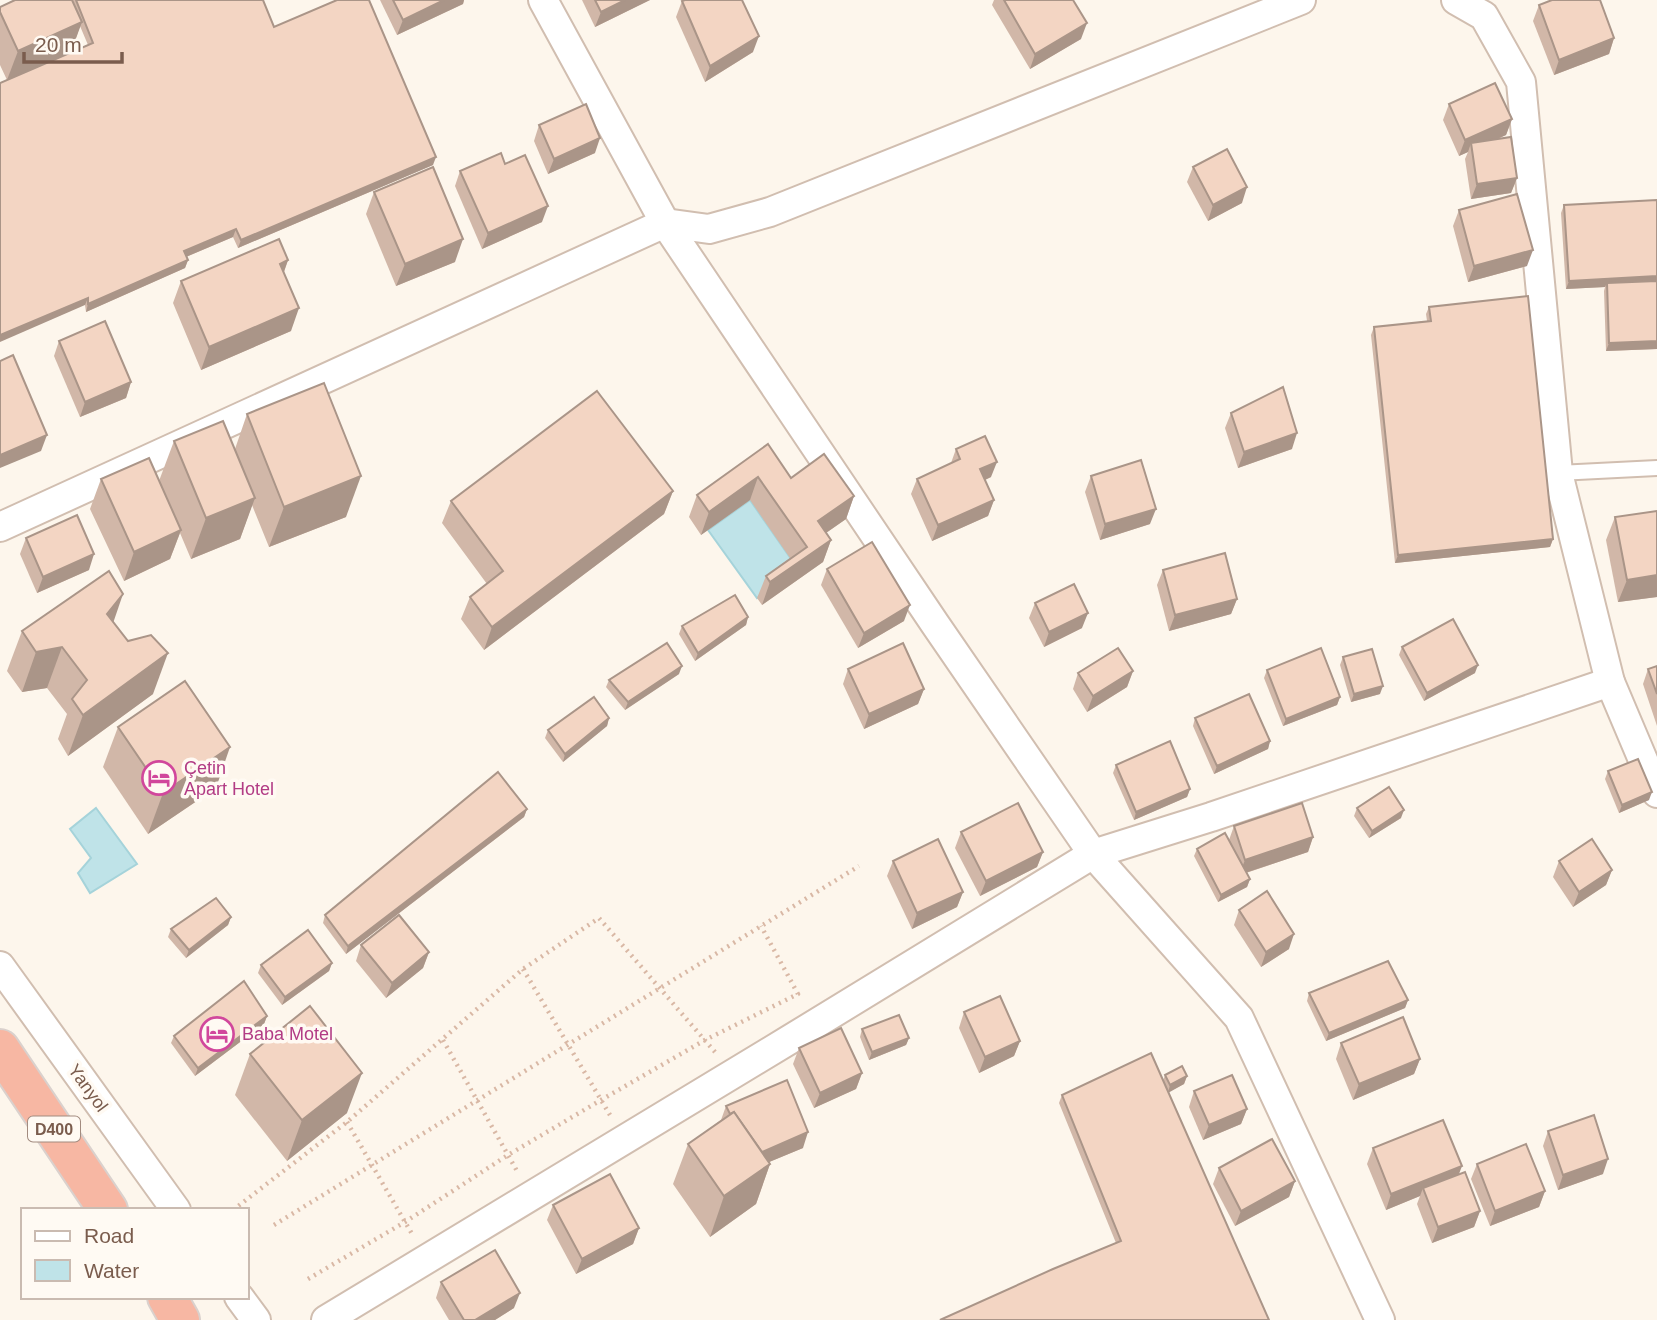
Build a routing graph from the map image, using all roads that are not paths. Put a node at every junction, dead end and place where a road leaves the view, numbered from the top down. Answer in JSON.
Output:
{"nodes":[{"id":1,"x":543,"y":0,"type":"edge"},
{"id":2,"x":1301,"y":0,"type":"edge"},
{"id":3,"x":1455,"y":0,"type":"edge"},
{"id":4,"x":666,"y":223,"type":"junction"},
{"id":5,"x":1657,"y":468,"type":"edge"},
{"id":6,"x":1558,"y":472,"type":"junction"},
{"id":7,"x":0,"y":527,"type":"edge"},
{"id":8,"x":1610,"y":682,"type":"junction"},
{"id":9,"x":1657,"y":793,"type":"edge"},
{"id":10,"x":1093,"y":854,"type":"junction"},
{"id":11,"x":0,"y":966,"type":"edge"},
{"id":12,"x":0,"y":1049,"type":"edge"},
{"id":13,"x":107,"y":1208,"type":"edge"},
{"id":14,"x":175,"y":1208,"type":"edge"},
{"id":15,"x":168,"y":1299,"type":"edge"},
{"id":16,"x":240,"y":1299,"type":"edge"},
{"id":17,"x":180,"y":1320,"type":"edge"},
{"id":18,"x":256,"y":1320,"type":"edge"},
{"id":19,"x":326,"y":1320,"type":"edge"},
{"id":20,"x":1380,"y":1320,"type":"edge"}],
"edges":[{"from":1,"to":4,"type":"street"},
{"from":2,"to":4,"type":"street"},
{"from":3,"to":6,"type":"street"},
{"from":4,"to":7,"type":"street"},
{"from":4,"to":10,"type":"street"},
{"from":5,"to":6,"type":"lane"},
{"from":6,"to":8,"type":"street"},
{"from":8,"to":9,"type":"street"},
{"from":8,"to":10,"type":"street"},
{"from":10,"to":19,"type":"street"},
{"from":10,"to":20,"type":"street"},
{"from":11,"to":14,"type":"street","name":"Yanyol"},
{"from":12,"to":13,"type":"highway","number":"D400"},
{"from":15,"to":17,"type":"highway"},
{"from":16,"to":18,"type":"street"}]}
